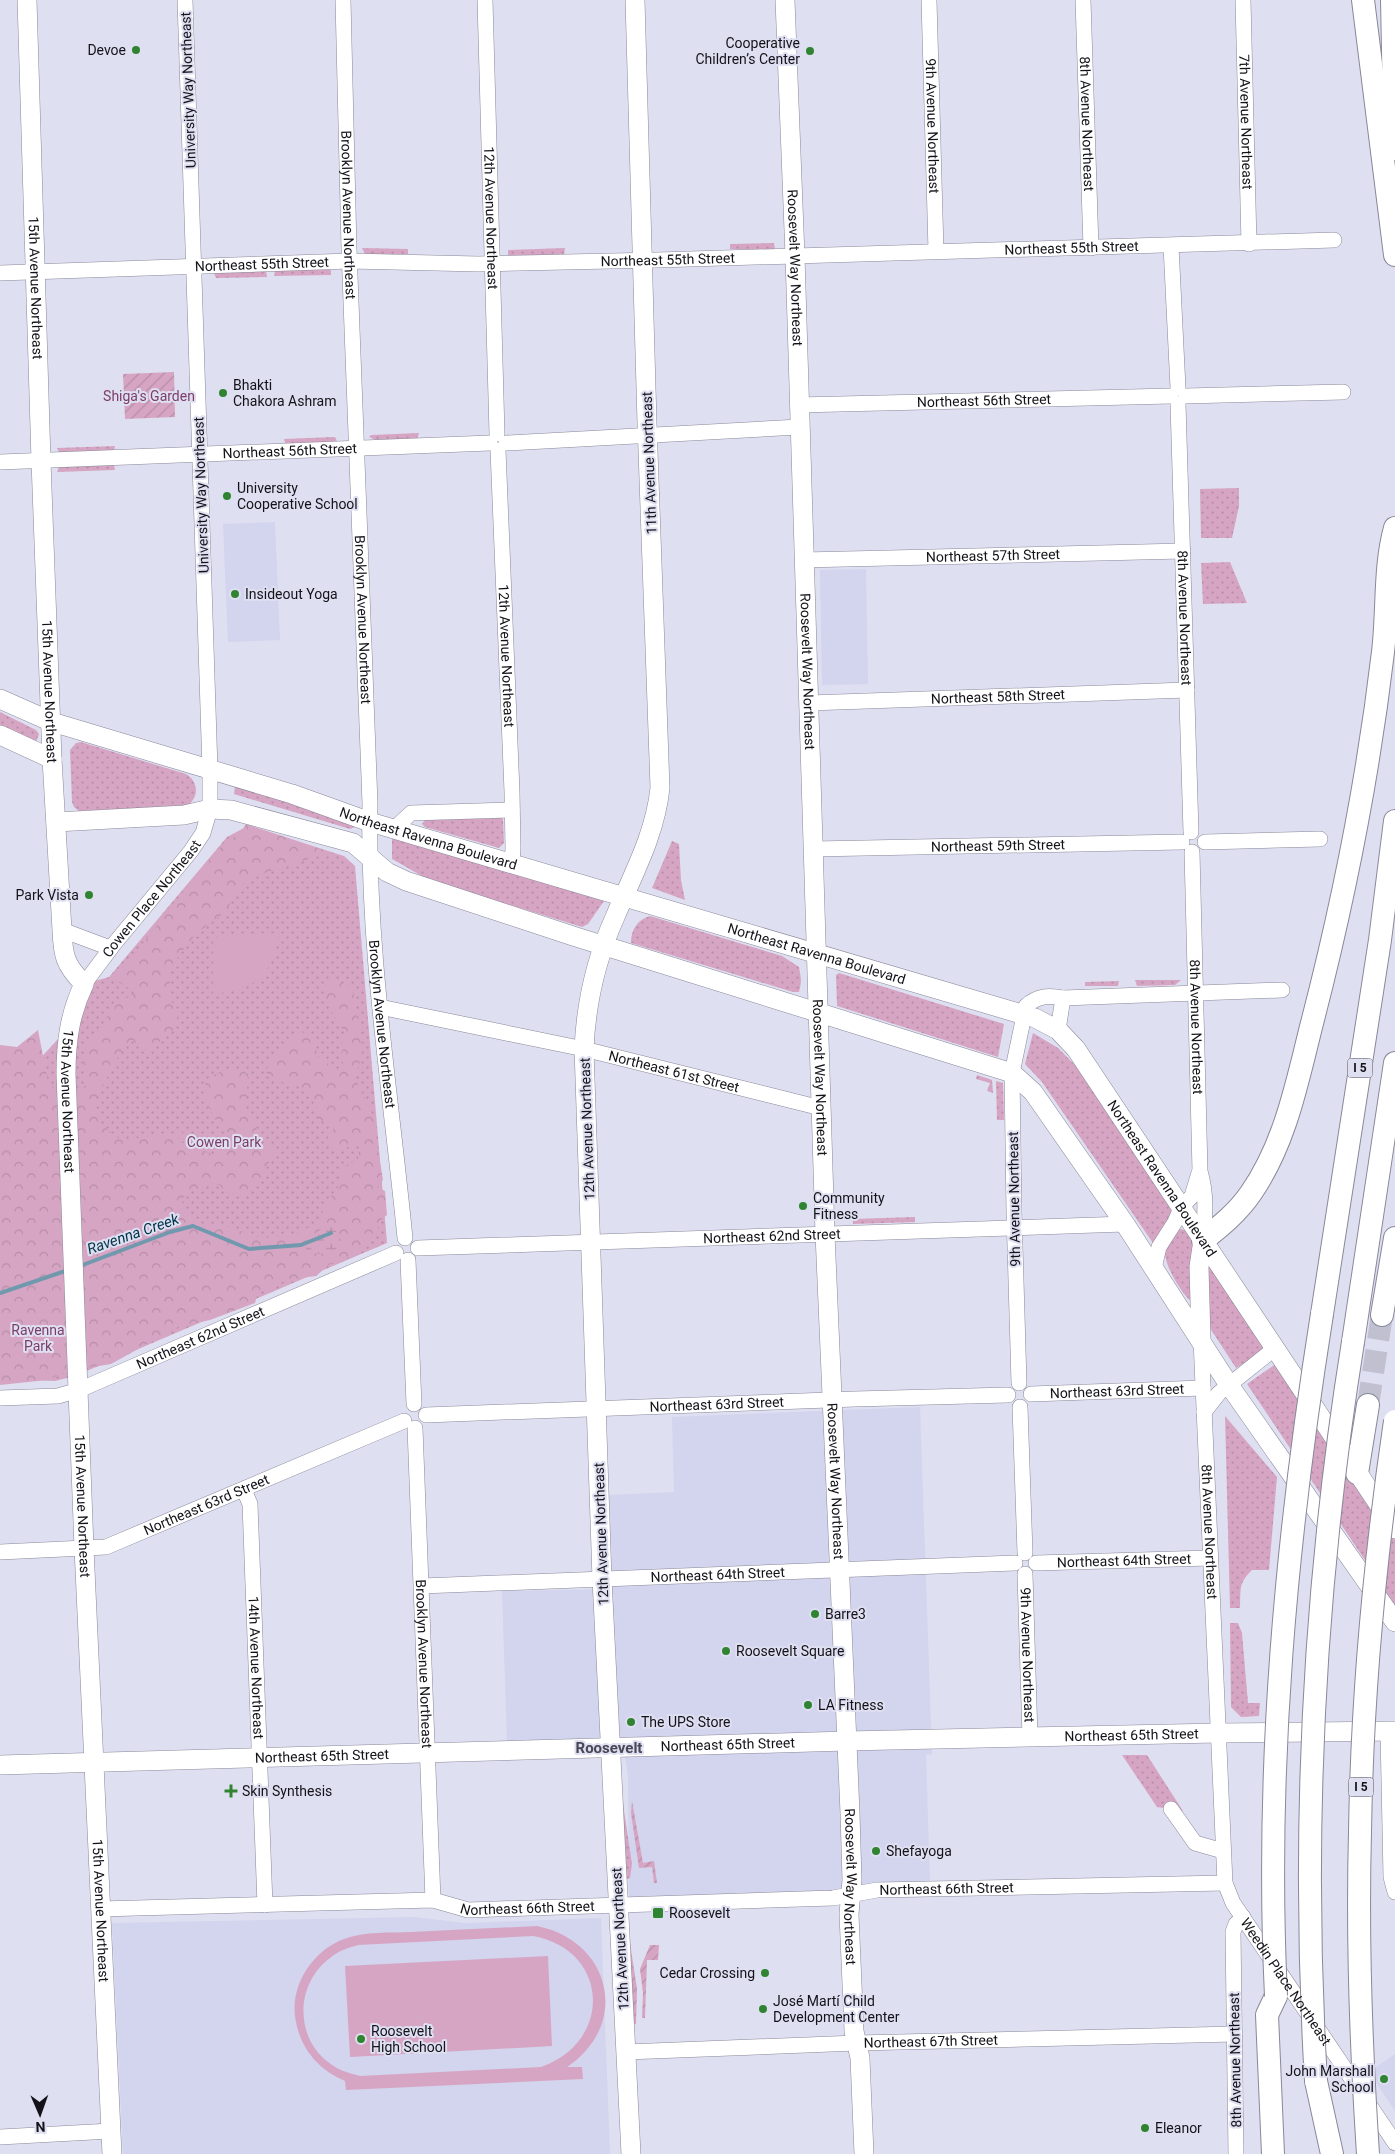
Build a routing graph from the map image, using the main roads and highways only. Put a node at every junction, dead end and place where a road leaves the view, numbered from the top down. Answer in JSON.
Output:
{"nodes":[{"id":1,"x":28,"y":0,"type":"edge"},
{"id":2,"x":636,"y":0,"type":"edge"},
{"id":3,"x":785,"y":0,"type":"edge"},
{"id":4,"x":1363,"y":0,"type":"edge"},
{"id":5,"x":1392,"y":0,"type":"edge"},
{"id":6,"x":1395,"y":149,"type":"edge"},
{"id":7,"x":1395,"y":254,"type":"edge"},
{"id":8,"x":1395,"y":528,"type":"edge"},
{"id":9,"x":0,"y":698,"type":"edge"},
{"id":10,"x":52,"y":722,"type":"junction"},
{"id":11,"x":0,"y":735,"type":"edge"},
{"id":12,"x":52,"y":759,"type":"junction"},
{"id":13,"x":1395,"y":821,"type":"edge"},
{"id":14,"x":56,"y":822,"type":"junction"},
{"id":15,"x":624,"y":896,"type":"junction"},
{"id":16,"x":614,"y":918,"type":"joint"},
{"id":17,"x":604,"y":946,"type":"junction"},
{"id":18,"x":817,"y":955,"type":"junction"},
{"id":19,"x":819,"y":1012,"type":"junction"},
{"id":20,"x":1395,"y":1063,"type":"edge"},
{"id":21,"x":1395,"y":1238,"type":"edge"},
{"id":22,"x":1203,"y":1240,"type":"junction"},
{"id":23,"x":1382,"y":1315,"type":"tunnel mouth"},
{"id":24,"x":1201,"y":1339,"type":"junction"},
{"id":25,"x":1368,"y":1405,"type":"tunnel mouth"},
{"id":26,"x":1395,"y":1420,"type":"edge"},
{"id":27,"x":1357,"y":1472,"type":"junction"},
{"id":28,"x":1395,"y":1530,"type":"edge"},
{"id":29,"x":1395,"y":1622,"type":"edge"},
{"id":30,"x":1392,"y":1732,"type":"edge"},
{"id":31,"x":847,"y":1742,"type":"junction"},
{"id":32,"x":611,"y":1749,"type":"junction"},
{"id":33,"x":94,"y":1761,"type":"junction"},
{"id":34,"x":0,"y":1765,"type":"edge"},
{"id":35,"x":1275,"y":2064,"type":"junction"},
{"id":36,"x":1316,"y":2081,"type":"junction"},
{"id":37,"x":1328,"y":2151,"type":"edge"},
{"id":38,"x":112,"y":2154,"type":"edge"},
{"id":39,"x":631,"y":2154,"type":"edge"},
{"id":40,"x":864,"y":2154,"type":"edge"},
{"id":41,"x":1273,"y":2154,"type":"edge"},
{"id":42,"x":1286,"y":2154,"type":"edge"},
{"id":43,"x":1368,"y":2154,"type":"edge"}],
"edges":[{"from":1,"to":10,"type":"main road","name":"15th Avenue Northeast"},
{"from":2,"to":15,"type":"main road","name":"11th Avenue Northeast"},
{"from":3,"to":18,"type":"main road","name":"Roosevelt Way Northeast"},
{"from":4,"to":7,"type":"highway"},
{"from":5,"to":6,"type":"highway"},
{"from":8,"to":22,"type":"highway"},
{"from":9,"to":10,"type":"main road","name":"Northeast Ravenna Boulevard"},
{"from":10,"to":12,"type":"main road","name":"15th Avenue Northeast"},
{"from":10,"to":15,"type":"main road","name":"Northeast Ravenna Boulevard"},
{"from":11,"to":12,"type":"main road"},
{"from":12,"to":14,"type":"main road","name":"15th Avenue Northeast"},
{"from":13,"to":35,"type":"highway","number":"I 5","bridge":true},
{"from":14,"to":17,"type":"main road","name":"Northeast Ravenna Boulevard"},
{"from":14,"to":33,"type":"main road","name":"15th Avenue Northeast"},
{"from":15,"to":16,"type":"main road","name":"11th Avenue Northeast"},
{"from":15,"to":18,"type":"main road","name":"Northeast Ravenna Boulevard"},
{"from":16,"to":17,"type":"main road","name":"12th Avenue Northeast"},
{"from":17,"to":19,"type":"main road","name":"Northeast Ravenna Boulevard"},
{"from":17,"to":32,"type":"main road","name":"12th Avenue Northeast"},
{"from":18,"to":19,"type":"main road","name":"Roosevelt Way Northeast"},
{"from":18,"to":22,"type":"main road","name":"Northeast Ravenna Boulevard"},
{"from":19,"to":24,"type":"main road","name":"Northeast Ravenna Boulevard"},
{"from":19,"to":31,"type":"main road","name":"Roosevelt Way Northeast"},
{"from":20,"to":36,"type":"highway","bridge":true},
{"from":21,"to":23,"type":"highway"},
{"from":22,"to":24,"type":"main road","name":"8th Avenue Northeast"},
{"from":22,"to":27,"type":"main road","name":"Northeast Ravenna Boulevard"},
{"from":24,"to":29,"type":"main road","name":"Northeast Ravenna Boulevard"},
{"from":25,"to":27,"type":"highway"},
{"from":26,"to":43,"type":"highway","number":"I 5","bridge":true},
{"from":27,"to":28,"type":"main road","name":"Northeast Ravenna Boulevard"},
{"from":30,"to":31,"type":"main road","name":"Northeast 65th Street"},
{"from":31,"to":32,"type":"main road","name":"Northeast 65th Street"},
{"from":31,"to":40,"type":"main road","name":"Roosevelt Way Northeast"},
{"from":32,"to":33,"type":"main road","name":"Northeast 65th Street"},
{"from":32,"to":39,"type":"main road","name":"12th Avenue Northeast"},
{"from":33,"to":34,"type":"main road","name":"Northeast 65th Street"},
{"from":33,"to":38,"type":"main road","name":"15th Avenue Northeast"},
{"from":35,"to":41,"type":"highway"},
{"from":35,"to":42,"type":"highway","number":"I 5"},
{"from":36,"to":37,"type":"highway"},
{"from":36,"to":37,"type":"highway"}]}
